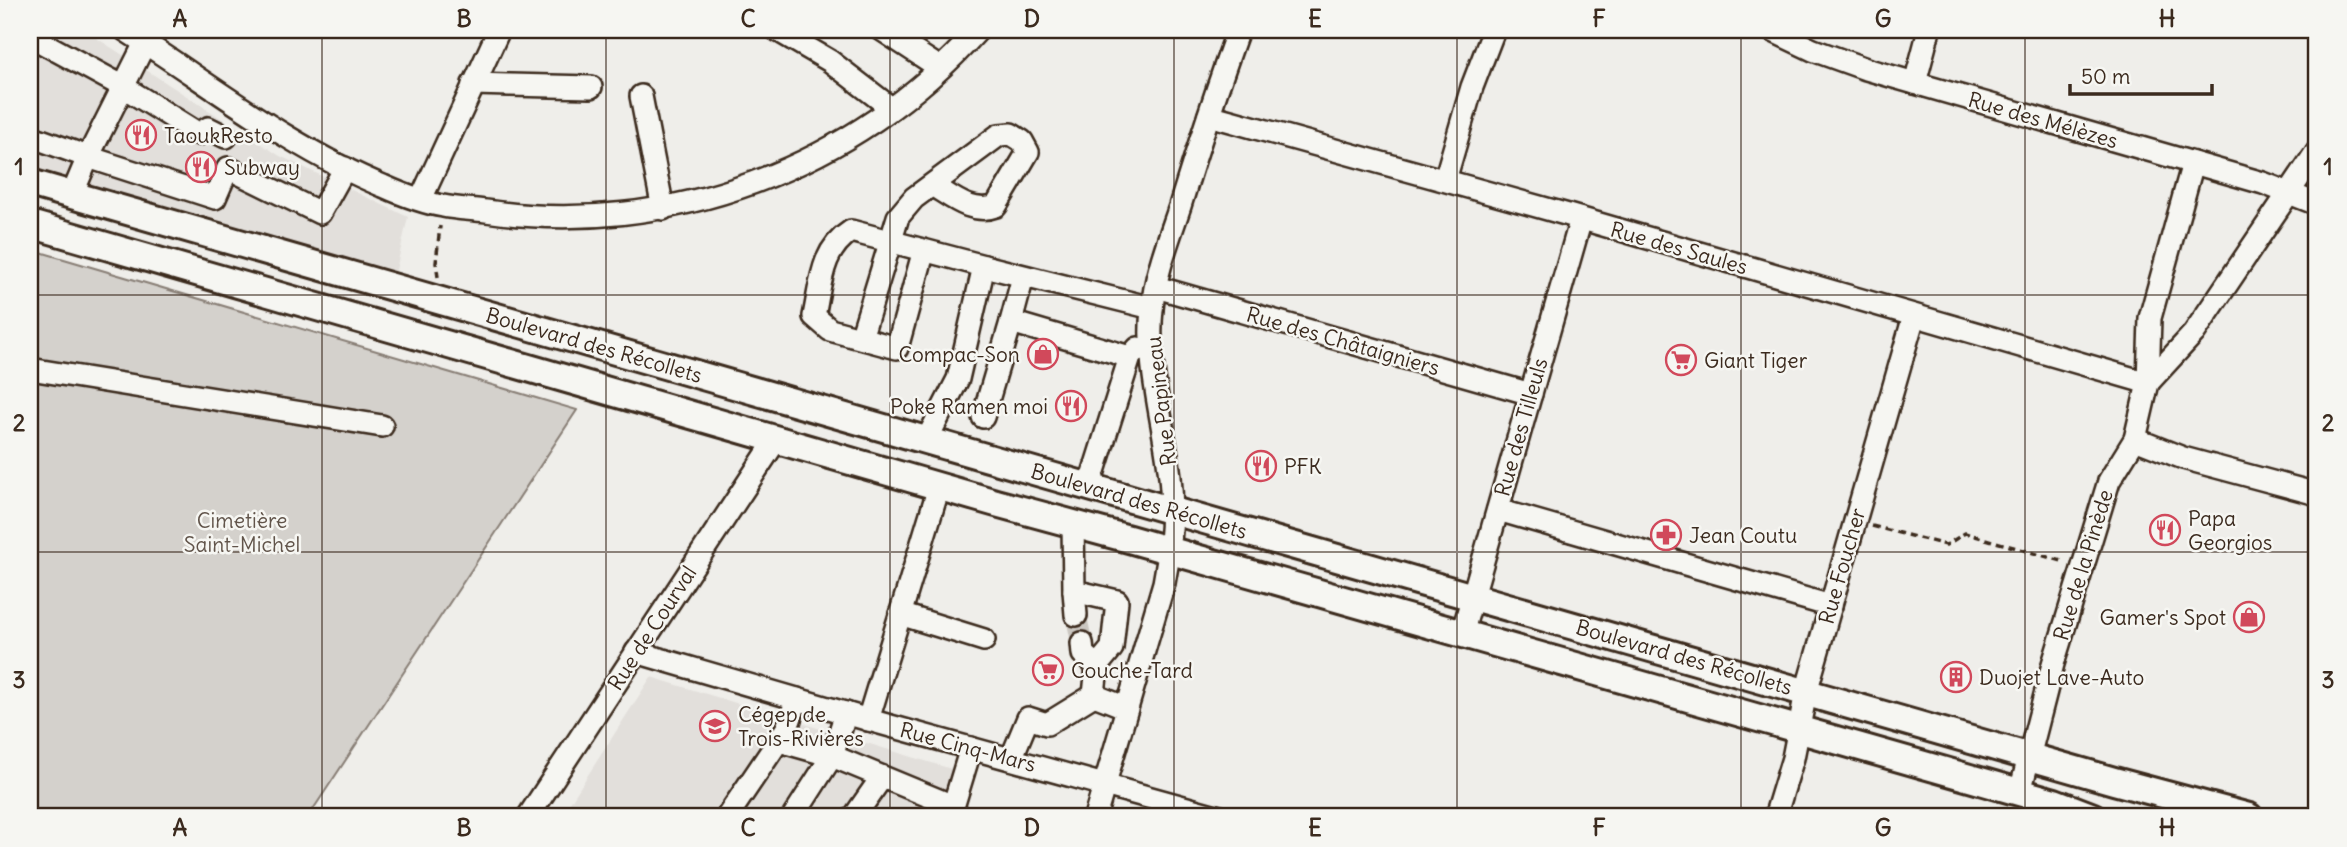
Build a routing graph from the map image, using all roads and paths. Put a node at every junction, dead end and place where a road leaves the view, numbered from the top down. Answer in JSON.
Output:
{"nodes":[{"id":1,"x":125,"y":30,"type":"edge"},
{"id":2,"x":499,"y":30,"type":"edge"},
{"id":3,"x":777,"y":30,"type":"edge"},
{"id":4,"x":883,"y":30,"type":"edge"},
{"id":5,"x":978,"y":30,"type":"edge"},
{"id":6,"x":1238,"y":30,"type":"edge"},
{"id":7,"x":1494,"y":30,"type":"edge"},
{"id":8,"x":1771,"y":30,"type":"edge"},
{"id":9,"x":1929,"y":30,"type":"edge"},
{"id":10,"x":30,"y":36,"type":"edge"},
{"id":11,"x":145,"y":43,"type":"junction"},
{"id":12,"x":940,"y":68,"type":"junction"},
{"id":13,"x":1915,"y":83,"type":"junction"},
{"id":14,"x":473,"y":84,"type":"junction"},
{"id":15,"x":122,"y":86,"type":"junction"},
{"id":16,"x":591,"y":87,"type":"dead end"},
{"id":17,"x":641,"y":96,"type":"dead end"},
{"id":18,"x":243,"y":107,"type":"junction"},
{"id":19,"x":891,"y":108,"type":"junction"},
{"id":20,"x":1209,"y":115,"type":"junction"},
{"id":21,"x":30,"y":136,"type":"edge"},
{"id":22,"x":226,"y":137,"type":"junction"},
{"id":23,"x":2317,"y":151,"type":"edge"},
{"id":24,"x":88,"y":158,"type":"junction"},
{"id":25,"x":2193,"y":163,"type":"junction"},
{"id":26,"x":228,"y":168,"type":"junction"},
{"id":27,"x":345,"y":169,"type":"junction"},
{"id":28,"x":1445,"y":180,"type":"junction"},
{"id":29,"x":30,"y":183,"type":"edge"},
{"id":30,"x":932,"y":185,"type":"dead end"},
{"id":31,"x":2290,"y":193,"type":"junction"},
{"id":32,"x":72,"y":195,"type":"junction"},
{"id":33,"x":421,"y":199,"type":"junction"},
{"id":34,"x":2317,"y":204,"type":"edge"},
{"id":35,"x":442,"y":206,"type":"junction"},
{"id":36,"x":663,"y":209,"type":"junction"},
{"id":37,"x":1581,"y":219,"type":"junction"},
{"id":38,"x":30,"y":224,"type":"edge"},
{"id":39,"x":890,"y":241,"type":"junction"},
{"id":40,"x":923,"y":250,"type":"junction"},
{"id":41,"x":984,"y":266,"type":"junction"},
{"id":42,"x":1023,"y":277,"type":"junction"},
{"id":43,"x":1154,"y":298,"type":"junction"},
{"id":44,"x":440,"y":300,"type":"junction"},
{"id":45,"x":1914,"y":316,"type":"junction"},
{"id":46,"x":1011,"y":322,"type":"junction"},
{"id":47,"x":1152,"y":331,"type":"junction"},
{"id":48,"x":861,"y":338,"type":"junction"},
{"id":49,"x":1130,"y":357,"type":"junction"},
{"id":50,"x":30,"y":369,"type":"edge"},
{"id":51,"x":2148,"y":383,"type":"junction"},
{"id":52,"x":1531,"y":394,"type":"junction"},
{"id":53,"x":983,"y":417,"type":"dead end"},
{"id":54,"x":382,"y":426,"type":"dead end"},
{"id":55,"x":2135,"y":439,"type":"junction"},
{"id":56,"x":776,"y":440,"type":"junction"},
{"id":57,"x":926,"y":441,"type":"junction"},
{"id":58,"x":939,"y":486,"type":"junction"},
{"id":59,"x":1089,"y":487,"type":"junction"},
{"id":60,"x":2317,"y":494,"type":"edge"},
{"id":61,"x":1172,"y":510,"type":"junction"},
{"id":62,"x":1498,"y":510,"type":"junction"},
{"id":63,"x":1855,"y":521,"type":"junction"},
{"id":64,"x":1073,"y":524,"type":"junction"},
{"id":65,"x":1170,"y":551,"type":"junction"},
{"id":66,"x":2084,"y":567,"type":"junction"},
{"id":67,"x":1074,"y":591,"type":"junction"},
{"id":68,"x":1473,"y":596,"type":"junction"},
{"id":69,"x":1831,"y":606,"type":"junction"},
{"id":70,"x":900,"y":614,"type":"junction"},
{"id":71,"x":1076,"y":615,"type":"tunnel mouth"},
{"id":72,"x":1115,"y":621,"type":"junction"},
{"id":73,"x":1151,"y":629,"type":"junction"},
{"id":74,"x":1462,"y":634,"type":"junction"},
{"id":75,"x":984,"y":640,"type":"dead end"},
{"id":76,"x":1082,"y":643,"type":"tunnel mouth"},
{"id":77,"x":636,"y":652,"type":"junction"},
{"id":78,"x":1097,"y":666,"type":"junction"},
{"id":79,"x":1806,"y":692,"type":"junction"},
{"id":80,"x":1094,"y":695,"type":"junction"},
{"id":81,"x":797,"y":699,"type":"junction"},
{"id":82,"x":1127,"y":708,"type":"junction"},
{"id":83,"x":846,"y":713,"type":"junction"},
{"id":84,"x":868,"y":720,"type":"junction"},
{"id":85,"x":1799,"y":730,"type":"junction"},
{"id":86,"x":779,"y":741,"type":"junction"},
{"id":87,"x":971,"y":748,"type":"junction"},
{"id":88,"x":832,"y":756,"type":"junction"},
{"id":89,"x":2029,"y":756,"type":"junction"},
{"id":90,"x":1011,"y":759,"type":"junction"},
{"id":91,"x":882,"y":777,"type":"junction"},
{"id":92,"x":1105,"y":785,"type":"junction"},
{"id":93,"x":2020,"y":792,"type":"junction"},
{"id":94,"x":951,"y":812,"type":"edge"},
{"id":95,"x":528,"y":817,"type":"edge"},
{"id":96,"x":727,"y":817,"type":"edge"},
{"id":97,"x":793,"y":817,"type":"edge"},
{"id":98,"x":854,"y":817,"type":"edge"},
{"id":99,"x":1096,"y":817,"type":"edge"},
{"id":100,"x":1220,"y":817,"type":"edge"},
{"id":101,"x":1775,"y":817,"type":"edge"},
{"id":102,"x":2093,"y":817,"type":"edge"},
{"id":103,"x":2249,"y":817,"type":"edge"}],
"edges":[{"from":1,"to":11,"type":"street"},
{"from":2,"to":14,"type":"street"},
{"from":3,"to":19,"type":"street"},
{"from":4,"to":12,"type":"street"},
{"from":5,"to":12,"type":"street"},
{"from":6,"to":20,"type":"street","name":"Rue Papineau"},
{"from":7,"to":28,"type":"street"},
{"from":8,"to":13,"type":"street","name":"Rue des Mélèzes"},
{"from":9,"to":13,"type":"street"},
{"from":10,"to":15,"type":"street"},
{"from":11,"to":15,"type":"street"},
{"from":11,"to":18,"type":"street"},
{"from":12,"to":19,"type":"street"},
{"from":13,"to":25,"type":"street","name":"Rue des Mélèzes"},
{"from":14,"to":16,"type":"street"},
{"from":14,"to":33,"type":"street"},
{"from":15,"to":22,"type":"street"},
{"from":15,"to":24,"type":"street"},
{"from":17,"to":36,"type":"street"},
{"from":18,"to":22,"type":"street"},
{"from":18,"to":27,"type":"street"},
{"from":19,"to":36,"type":"street"},
{"from":20,"to":28,"type":"street","name":"Rue des Saules"},
{"from":20,"to":43,"type":"street","name":"Rue Papineau"},
{"from":21,"to":24,"type":"street"},
{"from":22,"to":26,"type":"street"},
{"from":23,"to":31,"type":"street","name":"Rue de la Pinède"},
{"from":24,"to":26,"type":"street"},
{"from":24,"to":32,"type":"street"},
{"from":25,"to":31,"type":"street","name":"Rue des Mélèzes"},
{"from":25,"to":51,"type":"street","name":"Rue de la Pinède"},
{"from":26,"to":27,"type":"street"},
{"from":27,"to":33,"type":"street"},
{"from":28,"to":37,"type":"street","name":"Rue des Saules"},
{"from":29,"to":32,"type":"main road","name":"Boulevard des Récollets"},
{"from":30,"to":39,"type":"street"},
{"from":31,"to":34,"type":"street","name":"Rue des Mélèzes"},
{"from":31,"to":51,"type":"street","name":"Rue de la Pinède"},
{"from":32,"to":44,"type":"main road","name":"Boulevard des Récollets"},
{"from":33,"to":35,"type":"street"},
{"from":35,"to":36,"type":"street"},
{"from":35,"to":44,"type":"path"},
{"from":37,"to":45,"type":"street","name":"Rue des Saules"},
{"from":37,"to":52,"type":"street","name":"Rue des Tilleuls"},
{"from":38,"to":56,"type":"main road","name":"Boulevard des Récollets"},
{"from":39,"to":40,"type":"street","name":"Rue des Châtaigniers"},
{"from":39,"to":48,"type":"street"},
{"from":39,"to":48,"type":"street","name":"Rue des Châtaigniers"},
{"from":40,"to":41,"type":"street","name":"Rue des Châtaigniers"},
{"from":40,"to":48,"type":"street"},
{"from":41,"to":42,"type":"street","name":"Rue des Châtaigniers"},
{"from":41,"to":57,"type":"street"},
{"from":42,"to":43,"type":"street","name":"Rue des Châtaigniers"},
{"from":42,"to":46,"type":"street"},
{"from":43,"to":47,"type":"street","name":"Rue Papineau"},
{"from":43,"to":52,"type":"street","name":"Rue des Châtaigniers"},
{"from":44,"to":57,"type":"main road","name":"Boulevard des Récollets"},
{"from":45,"to":51,"type":"street","name":"Rue des Saules"},
{"from":45,"to":63,"type":"street","name":"Rue Foucher"},
{"from":46,"to":49,"type":"street"},
{"from":46,"to":53,"type":"street"},
{"from":47,"to":49,"type":"street"},
{"from":47,"to":61,"type":"street","name":"Rue Papineau"},
{"from":49,"to":59,"type":"street"},
{"from":50,"to":54,"type":"street"},
{"from":51,"to":55,"type":"street","name":"Rue de la Pinède"},
{"from":52,"to":62,"type":"street","name":"Rue des Tilleuls"},
{"from":55,"to":60,"type":"street"},
{"from":55,"to":66,"type":"street","name":"Rue de la Pinède"},
{"from":56,"to":58,"type":"main road","name":"Boulevard des Récollets"},
{"from":56,"to":77,"type":"street","name":"Rue de Courval"},
{"from":57,"to":59,"type":"main road","name":"Boulevard des Récollets"},
{"from":58,"to":64,"type":"main road","name":"Boulevard des Récollets"},
{"from":58,"to":70,"type":"street"},
{"from":59,"to":61,"type":"main road","name":"Boulevard des Récollets"},
{"from":61,"to":65,"type":"street","name":"Rue Papineau"},
{"from":61,"to":68,"type":"main road","name":"Boulevard des Récollets"},
{"from":62,"to":68,"type":"street","name":"Rue des Tilleuls"},
{"from":62,"to":69,"type":"street"},
{"from":63,"to":66,"type":"path"},
{"from":63,"to":69,"type":"street","name":"Rue Foucher"},
{"from":64,"to":65,"type":"main road","name":"Boulevard des Récollets"},
{"from":64,"to":67,"type":"street"},
{"from":65,"to":73,"type":"street","name":"Rue Papineau"},
{"from":65,"to":74,"type":"main road","name":"Boulevard des Récollets"},
{"from":66,"to":89,"type":"street","name":"Rue de la Pinède"},
{"from":67,"to":71,"type":"street"},
{"from":67,"to":72,"type":"street"},
{"from":68,"to":74,"type":"street","name":"Rue des Tilleuls"},
{"from":68,"to":79,"type":"main road","name":"Boulevard des Récollets"},
{"from":69,"to":79,"type":"street","name":"Rue Foucher"},
{"from":70,"to":75,"type":"street"},
{"from":70,"to":84,"type":"street"},
{"from":72,"to":73,"type":"street"},
{"from":72,"to":78,"type":"street"},
{"from":73,"to":82,"type":"street","name":"Rue Papineau"},
{"from":74,"to":85,"type":"main road","name":"Boulevard des Récollets"},
{"from":76,"to":78,"type":"street"},
{"from":77,"to":81,"type":"street","name":"Rue Cinq-Mars"},
{"from":77,"to":95,"type":"street","name":"Rue de Courval"},
{"from":78,"to":80,"type":"street"},
{"from":79,"to":85,"type":"street","name":"Rue Foucher"},
{"from":79,"to":89,"type":"main road","name":"Boulevard des Récollets"},
{"from":80,"to":82,"type":"street"},
{"from":80,"to":90,"type":"street"},
{"from":81,"to":83,"type":"street","name":"Rue Cinq-Mars"},
{"from":81,"to":86,"type":"street"},
{"from":82,"to":92,"type":"street","name":"Rue Papineau"},
{"from":83,"to":84,"type":"street","name":"Rue Cinq-Mars"},
{"from":83,"to":88,"type":"street"},
{"from":84,"to":87,"type":"street","name":"Rue Cinq-Mars"},
{"from":85,"to":93,"type":"main road","name":"Boulevard des Récollets"},
{"from":85,"to":101,"type":"street","name":"Rue Foucher"},
{"from":86,"to":88,"type":"street"},
{"from":86,"to":96,"type":"street"},
{"from":87,"to":90,"type":"street","name":"Rue Cinq-Mars"},
{"from":87,"to":94,"type":"street"},
{"from":88,"to":91,"type":"street"},
{"from":88,"to":97,"type":"street"},
{"from":89,"to":93,"type":"street","name":"Rue de la Pinède"},
{"from":89,"to":103,"type":"main road","name":"Boulevard des Récollets"},
{"from":90,"to":92,"type":"street","name":"Rue Cinq-Mars"},
{"from":91,"to":94,"type":"street"},
{"from":91,"to":98,"type":"street"},
{"from":92,"to":99,"type":"street","name":"Rue Papineau"},
{"from":92,"to":100,"type":"street","name":"Rue Cinq-Mars"},
{"from":93,"to":102,"type":"main road","name":"Boulevard des Récollets"}]}
